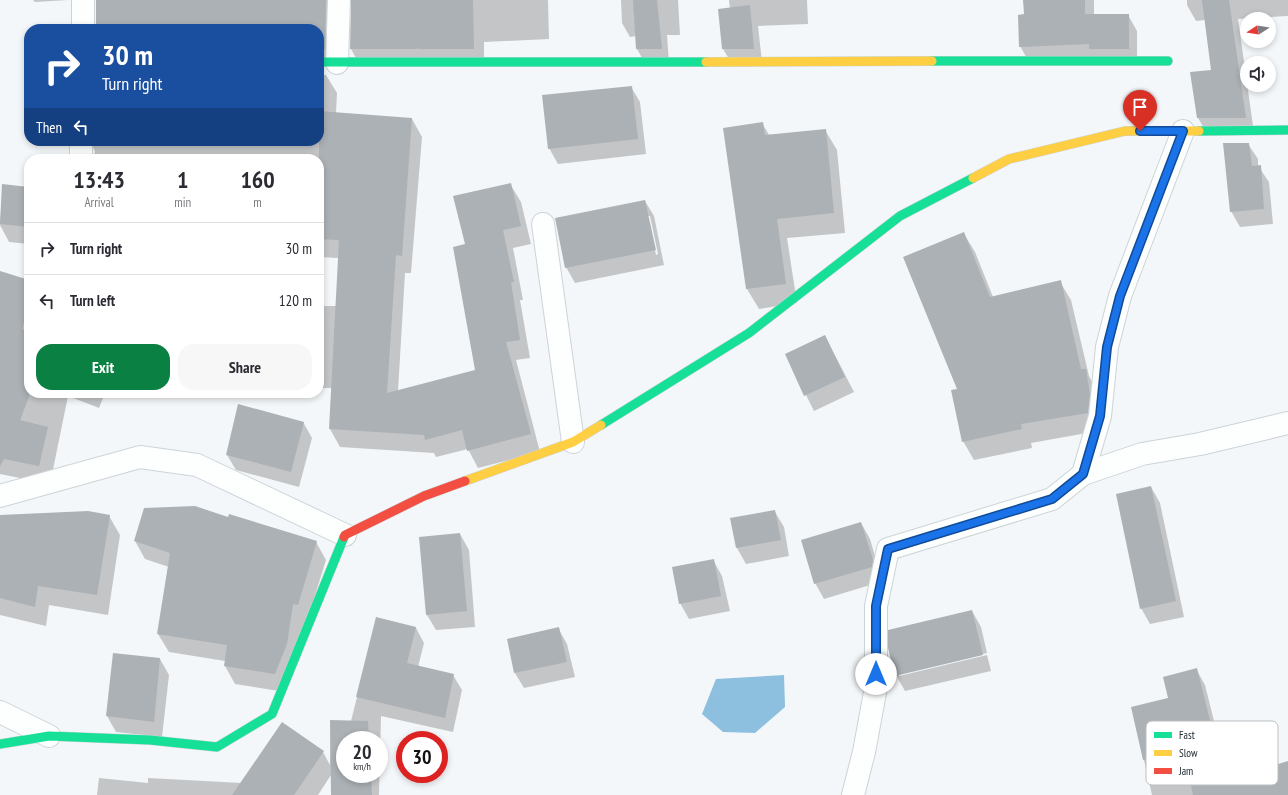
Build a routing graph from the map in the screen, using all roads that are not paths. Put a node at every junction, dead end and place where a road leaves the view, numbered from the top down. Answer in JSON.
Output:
{"nodes":[{"id":1,"x":83,"y":0,"type":"edge"},
{"id":2,"x":339,"y":0,"type":"edge"},
{"id":3,"x":83,"y":24,"type":"edge"},
{"id":4,"x":1168,"y":61,"type":"dead end"},
{"id":5,"x":328,"y":62,"type":"edge"},
{"id":6,"x":1288,"y":130,"type":"edge"},
{"id":7,"x":1183,"y":131,"type":"junction"},
{"id":8,"x":543,"y":224,"type":"dead end"},
{"id":9,"x":1288,"y":423,"type":"edge"},
{"id":10,"x":573,"y":442,"type":"junction"},
{"id":11,"x":1083,"y":474,"type":"junction"},
{"id":12,"x":0,"y":496,"type":"edge"},
{"id":13,"x":345,"y":535,"type":"junction"},
{"id":14,"x":0,"y":712,"type":"edge"},
{"id":15,"x":49,"y":736,"type":"junction"},
{"id":16,"x":0,"y":744,"type":"edge"},
{"id":17,"x":853,"y":795,"type":"edge"}],
"edges":[{"from":1,"to":3,"type":"street"},
{"from":2,"to":5,"type":"street"},
{"from":4,"to":5,"type":"street"},
{"from":6,"to":7,"type":"street"},
{"from":7,"to":10,"type":"street"},
{"from":7,"to":11,"type":"street"},
{"from":8,"to":10,"type":"street"},
{"from":9,"to":11,"type":"street"},
{"from":10,"to":13,"type":"street"},
{"from":11,"to":17,"type":"street"},
{"from":12,"to":13,"type":"street"},
{"from":13,"to":15,"type":"street"},
{"from":14,"to":15,"type":"street"},
{"from":15,"to":16,"type":"street"}]}
